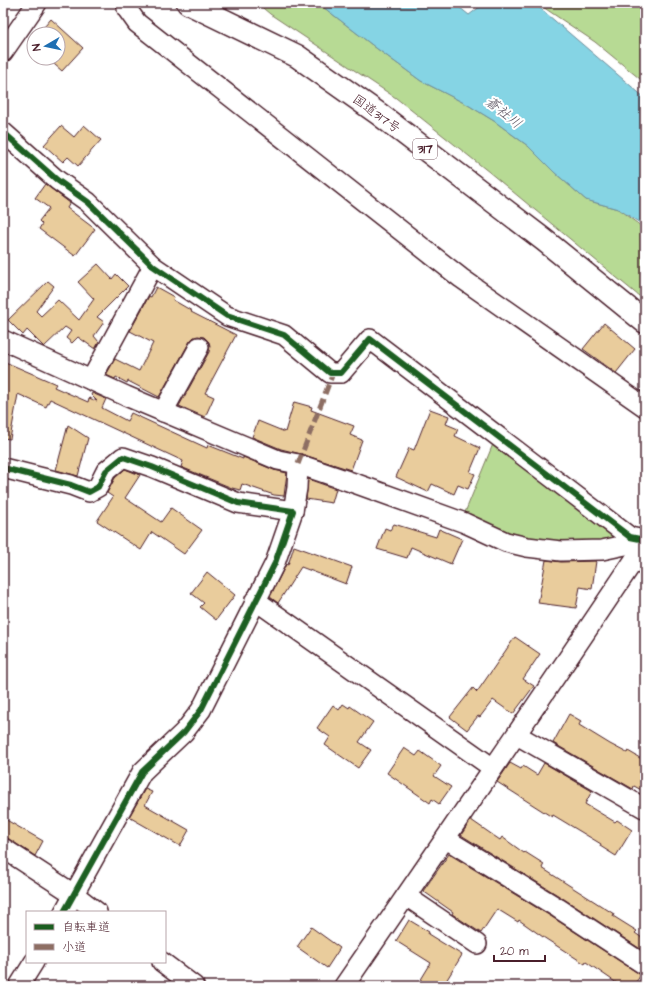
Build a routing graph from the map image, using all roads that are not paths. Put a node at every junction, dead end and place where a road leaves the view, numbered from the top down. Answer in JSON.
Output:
{"nodes":[{"id":1,"x":37,"y":3,"type":"edge"},
{"id":2,"x":127,"y":3,"type":"edge"},
{"id":3,"x":188,"y":3,"type":"edge"},
{"id":4,"x":3,"y":52,"type":"edge"},
{"id":5,"x":3,"y":132,"type":"edge"},
{"id":6,"x":153,"y":266,"type":"junction"},
{"id":7,"x":645,"y":322,"type":"edge"},
{"id":8,"x":3,"y":340,"type":"edge"},
{"id":9,"x":199,"y":347,"type":"dead end"},
{"id":10,"x":92,"y":380,"type":"junction"},
{"id":11,"x":645,"y":407,"type":"edge"},
{"id":12,"x":162,"y":412,"type":"junction"},
{"id":13,"x":298,"y":464,"type":"junction"},
{"id":14,"x":3,"y":468,"type":"edge"},
{"id":15,"x":293,"y":511,"type":"junction"},
{"id":16,"x":645,"y":540,"type":"edge"},
{"id":17,"x":645,"y":544,"type":"edge"},
{"id":18,"x":255,"y":600,"type":"junction"},
{"id":19,"x":517,"y":735,"type":"junction"},
{"id":20,"x":493,"y":768,"type":"junction"},
{"id":21,"x":644,"y":808,"type":"edge"},
{"id":22,"x":446,"y":839,"type":"junction"},
{"id":23,"x":3,"y":848,"type":"edge"},
{"id":24,"x":75,"y":895,"type":"junction"},
{"id":25,"x":406,"y":896,"type":"junction"},
{"id":26,"x":65,"y":911,"type":"edge"},
{"id":27,"x":96,"y":911,"type":"edge"},
{"id":28,"x":477,"y":944,"type":"dead end"},
{"id":29,"x":33,"y":963,"type":"edge"},
{"id":30,"x":163,"y":963,"type":"edge"},
{"id":31,"x":645,"y":965,"type":"edge"},
{"id":32,"x":19,"y":986,"type":"edge"},
{"id":33,"x":194,"y":986,"type":"edge"},
{"id":34,"x":344,"y":986,"type":"edge"}],
"edges":[{"from":1,"to":4,"type":"street"},
{"from":2,"to":11,"type":"street"},
{"from":3,"to":7,"type":"highway","name":"国道317号","number":"317"},
{"from":5,"to":6,"type":"street"},
{"from":6,"to":10,"type":"street"},
{"from":6,"to":16,"type":"street"},
{"from":8,"to":10,"type":"street"},
{"from":9,"to":12,"type":"street"},
{"from":10,"to":12,"type":"street"},
{"from":12,"to":13,"type":"street"},
{"from":13,"to":15,"type":"street"},
{"from":13,"to":16,"type":"street"},
{"from":14,"to":15,"type":"street"},
{"from":15,"to":18,"type":"street"},
{"from":17,"to":19,"type":"street"},
{"from":18,"to":20,"type":"street"},
{"from":18,"to":24,"type":"street"},
{"from":19,"to":20,"type":"street"},
{"from":19,"to":21,"type":"street"},
{"from":20,"to":22,"type":"street"},
{"from":22,"to":25,"type":"street"},
{"from":22,"to":31,"type":"street"},
{"from":23,"to":24,"type":"street"},
{"from":24,"to":26,"type":"street"},
{"from":24,"to":27,"type":"street"},
{"from":25,"to":28,"type":"street"},
{"from":25,"to":34,"type":"street"},
{"from":29,"to":32,"type":"street"},
{"from":30,"to":33,"type":"street"}]}
